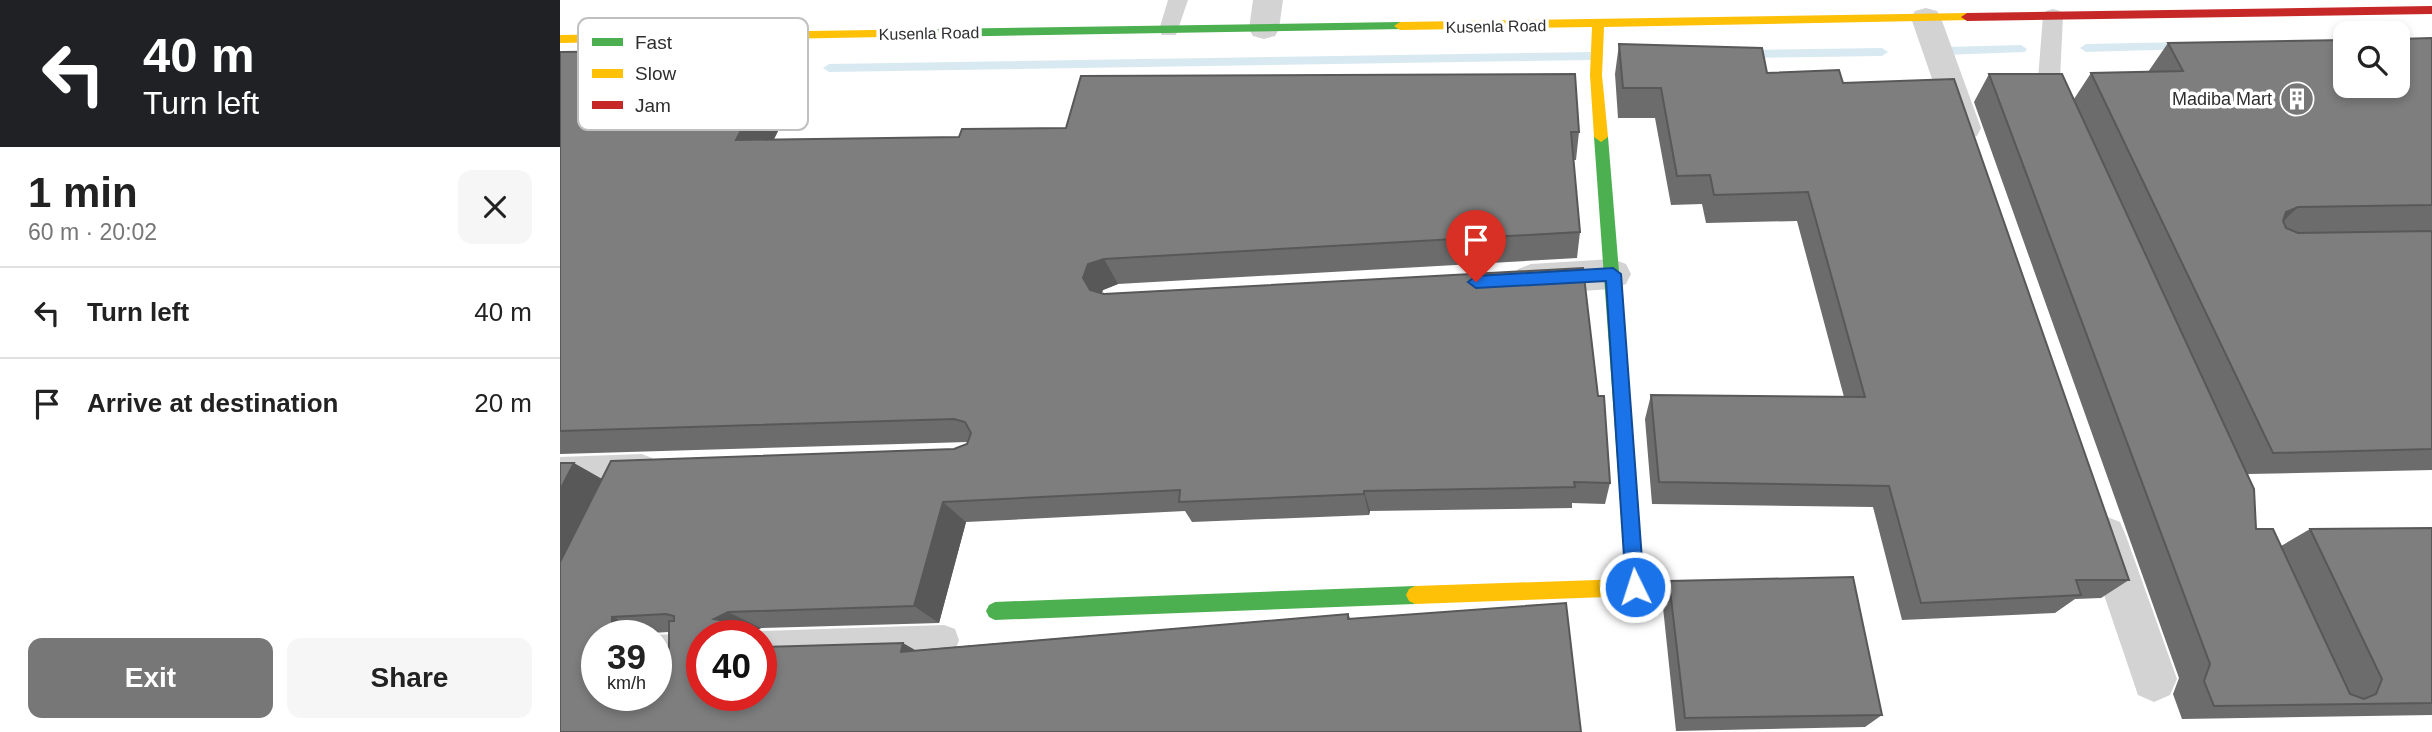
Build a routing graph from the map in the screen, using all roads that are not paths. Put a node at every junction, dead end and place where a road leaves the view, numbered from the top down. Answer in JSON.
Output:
{"nodes":[{"id":1,"x":1178,"y":0,"type":"edge"},
{"id":2,"x":2432,"y":10,"type":"edge"},
{"id":3,"x":1266,"y":14,"type":"edge"},
{"id":4,"x":2053,"y":16,"type":"junction"},
{"id":5,"x":1926,"y":18,"type":"junction"},
{"id":6,"x":1598,"y":24,"type":"junction"},
{"id":7,"x":1170,"y":30,"type":"junction"},
{"id":8,"x":808,"y":35,"type":"edge"},
{"id":9,"x":560,"y":39,"type":"edge"},
{"id":10,"x":578,"y":39,"type":"edge"},
{"id":11,"x":2071,"y":130,"type":"edge"},
{"id":12,"x":1976,"y":160,"type":"edge"},
{"id":13,"x":1613,"y":274,"type":"junction"},
{"id":14,"x":1503,"y":280,"type":"edge"},
{"id":15,"x":560,"y":470,"type":"edge"},
{"id":16,"x":641,"y":475,"type":"edge"},
{"id":17,"x":2096,"y":510,"type":"edge"},
{"id":18,"x":995,"y":611,"type":"dead end"},
{"id":19,"x":944,"y":640,"type":"dead end"},
{"id":20,"x":777,"y":645,"type":"edge"},
{"id":21,"x":2154,"y":679,"type":"dead end"}],
"edges":[{"from":1,"to":7,"type":"lane"},
{"from":2,"to":4,"type":"main road","name":"Kusenla Road"},
{"from":3,"to":6,"type":"main road","name":"Kusenla Road"},
{"from":3,"to":7,"type":"main road","name":"Kusenla Road"},
{"from":4,"to":5,"type":"main road","name":"Kusenla Road"},
{"from":4,"to":11,"type":"lane"},
{"from":5,"to":6,"type":"main road","name":"Kusenla Road"},
{"from":5,"to":12,"type":"street"},
{"from":6,"to":13,"type":"main road"},
{"from":7,"to":8,"type":"main road","name":"Kusenla Road"},
{"from":9,"to":10,"type":"main road","name":"Kusenla Road"},
{"from":13,"to":14,"type":"street"},
{"from":13,"to":18,"type":"main road"},
{"from":15,"to":16,"type":"lane"},
{"from":17,"to":21,"type":"street"},
{"from":19,"to":20,"type":"lane"}]}
